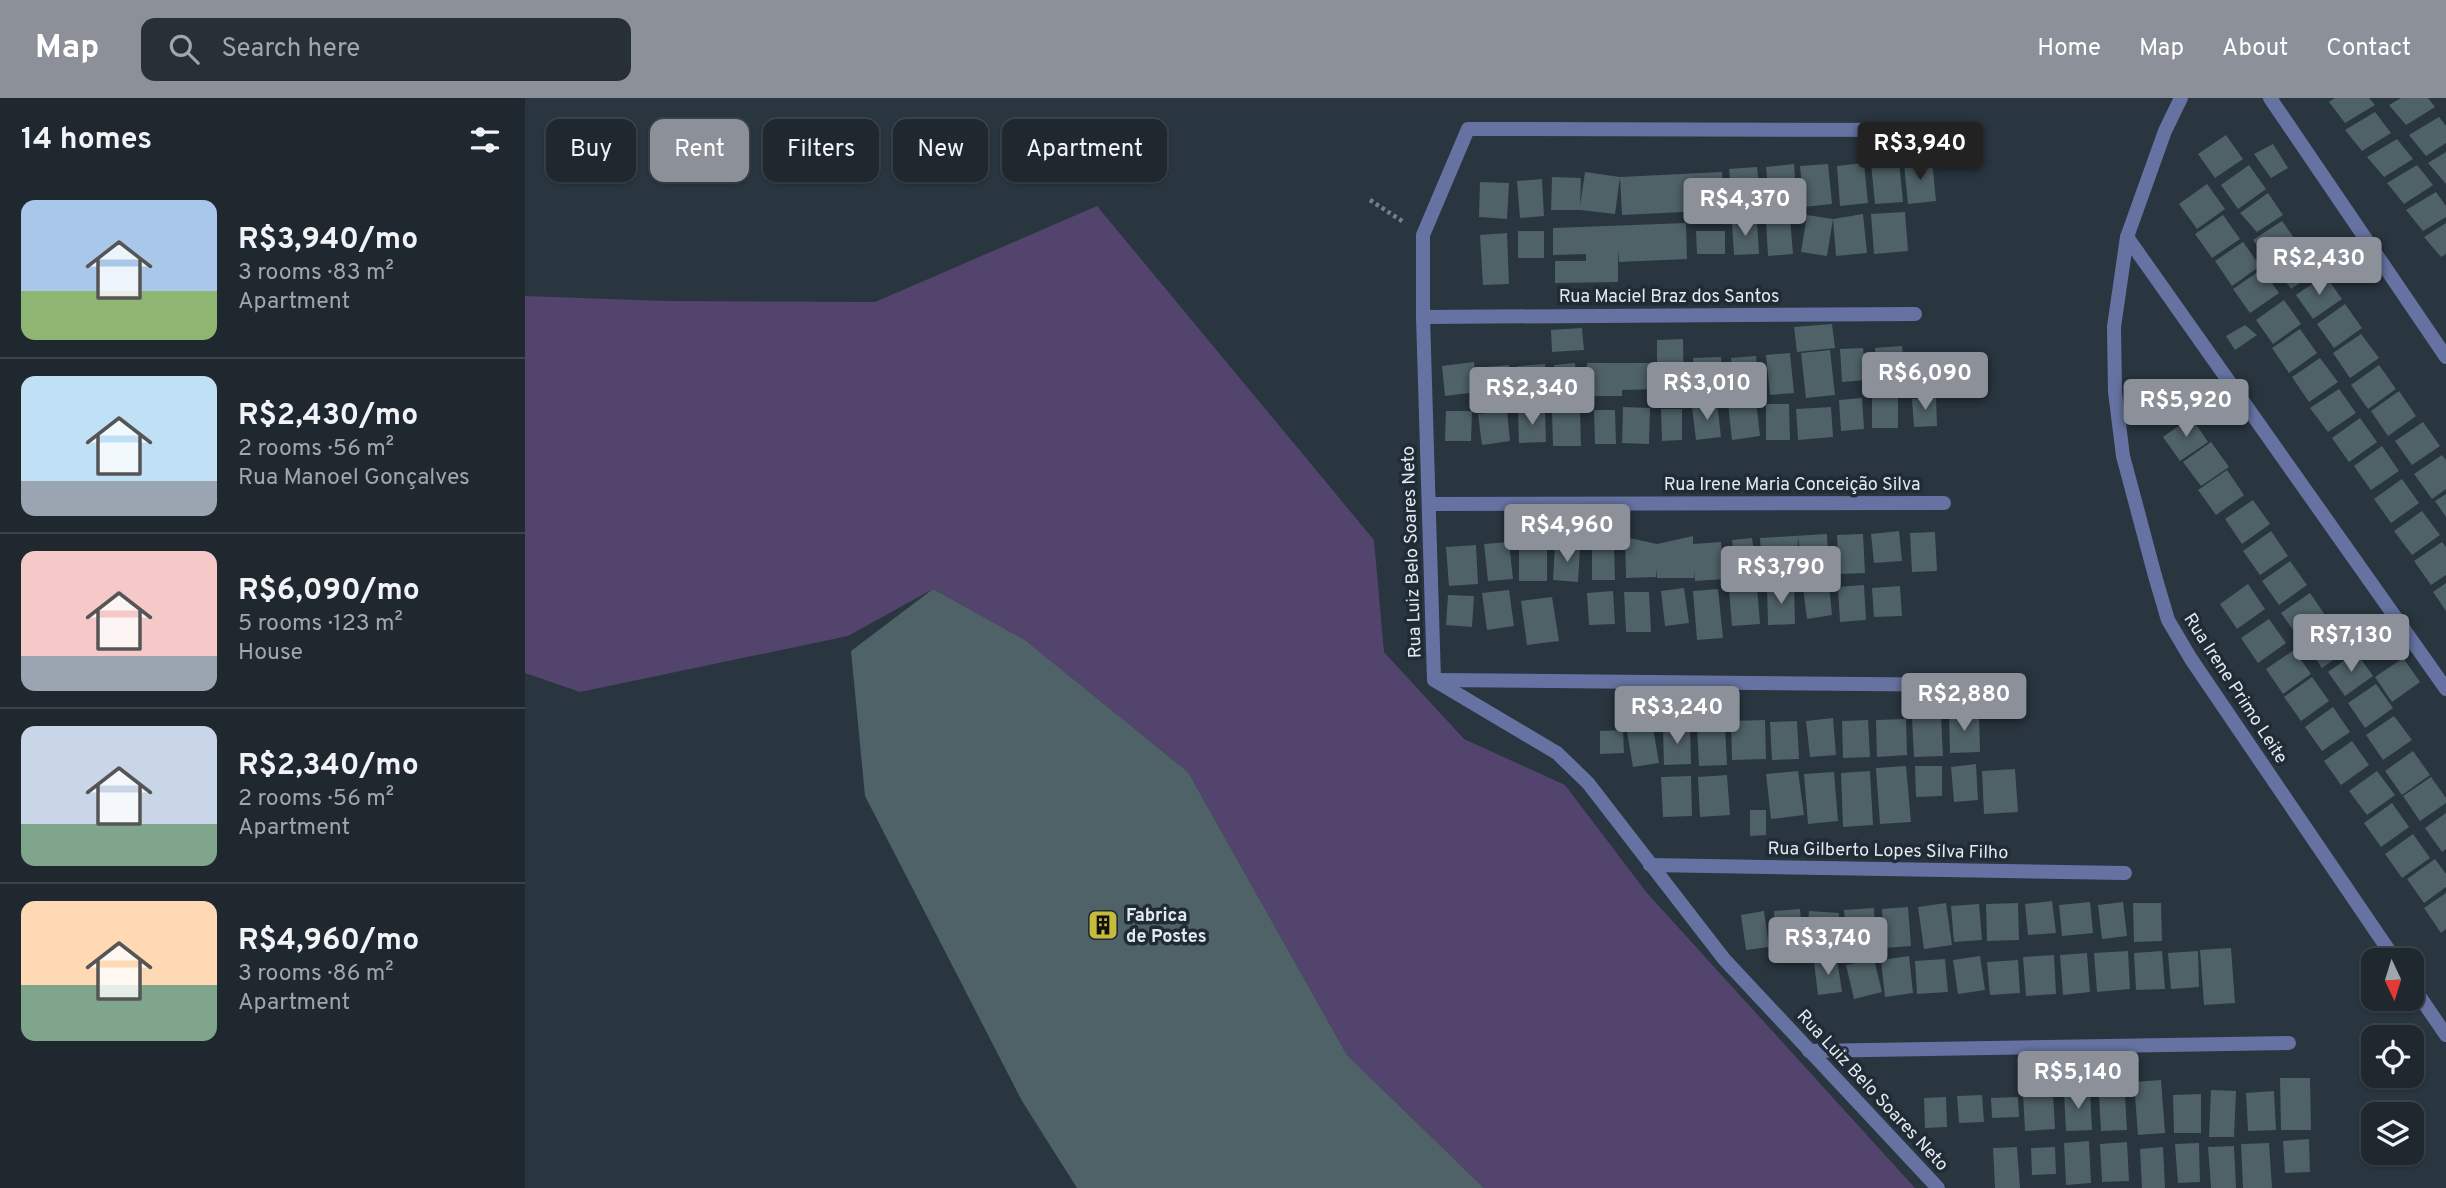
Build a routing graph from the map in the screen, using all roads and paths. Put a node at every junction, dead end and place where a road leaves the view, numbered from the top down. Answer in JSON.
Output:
{"nodes":[{"id":1,"x":2181,"y":98,"type":"edge"},
{"id":2,"x":2270,"y":98,"type":"edge"},
{"id":3,"x":1956,"y":130,"type":"dead end"},
{"id":4,"x":1370,"y":200,"type":"dead end"},
{"id":5,"x":1423,"y":235,"type":"junction"},
{"id":6,"x":2127,"y":237,"type":"junction"},
{"id":7,"x":1915,"y":314,"type":"dead end"},
{"id":8,"x":1423,"y":317,"type":"junction"},
{"id":9,"x":2446,"y":357,"type":"edge"},
{"id":10,"x":1944,"y":503,"type":"dead end"},
{"id":11,"x":1429,"y":504,"type":"junction"},
{"id":12,"x":1434,"y":680,"type":"junction"},
{"id":13,"x":1973,"y":685,"type":"dead end"},
{"id":14,"x":2446,"y":689,"type":"edge"},
{"id":15,"x":1650,"y":865,"type":"junction"},
{"id":16,"x":2125,"y":873,"type":"dead end"},
{"id":17,"x":2387,"y":948,"type":"edge"},
{"id":18,"x":2424,"y":1003,"type":"edge"},
{"id":19,"x":2446,"y":1035,"type":"edge"},
{"id":20,"x":2289,"y":1043,"type":"dead end"},
{"id":21,"x":1809,"y":1051,"type":"junction"},
{"id":22,"x":1938,"y":1188,"type":"edge"}],
"edges":[{"from":1,"to":6,"type":"street","name":"Rua Irene Primo Leite"},
{"from":2,"to":9,"type":"street"},
{"from":3,"to":5,"type":"street","name":"Rua Luiz Belo Soares Neto"},
{"from":4,"to":5,"type":"path"},
{"from":5,"to":8,"type":"street","name":"Rua Luiz Belo Soares Neto"},
{"from":6,"to":14,"type":"street"},
{"from":6,"to":17,"type":"street","name":"Rua Irene Primo Leite"},
{"from":7,"to":8,"type":"street","name":"Rua Maciel Braz dos Santos"},
{"from":8,"to":11,"type":"street","name":"Rua Luiz Belo Soares Neto"},
{"from":10,"to":11,"type":"street","name":"Rua Irene Maria Conceição Silva"},
{"from":11,"to":12,"type":"street","name":"Rua Luiz Belo Soares Neto"},
{"from":12,"to":13,"type":"street"},
{"from":12,"to":15,"type":"street","name":"Rua Luiz Belo Soares Neto"},
{"from":15,"to":16,"type":"street","name":"Rua Gilberto Lopes Silva Filho"},
{"from":15,"to":21,"type":"street","name":"Rua Luiz Belo Soares Neto"},
{"from":18,"to":19,"type":"street"},
{"from":20,"to":21,"type":"street"},
{"from":21,"to":22,"type":"street","name":"Rua Luiz Belo Soares Neto"}]}
